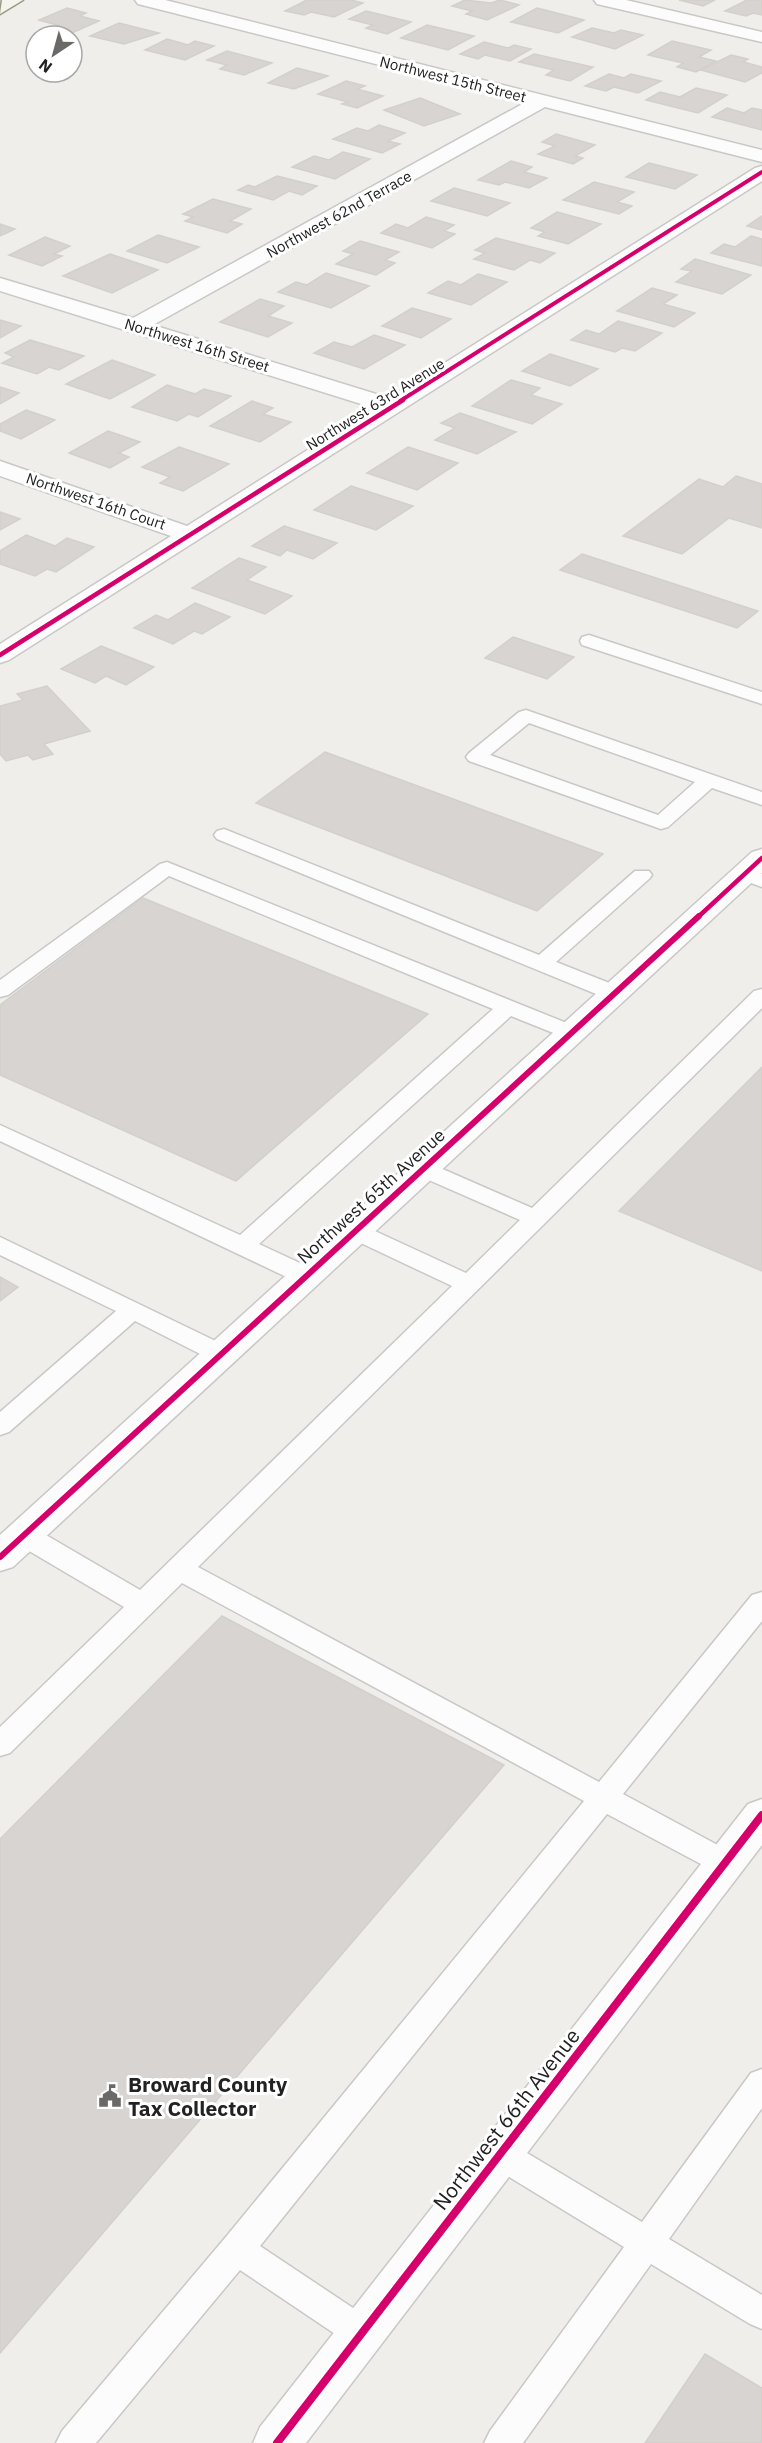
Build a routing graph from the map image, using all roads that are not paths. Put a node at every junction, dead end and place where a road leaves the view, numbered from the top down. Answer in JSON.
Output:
{"nodes":[{"id":1,"x":14,"y":0,"type":"edge"},
{"id":2,"x":144,"y":0,"type":"edge"},
{"id":3,"x":603,"y":0,"type":"edge"},
{"id":4,"x":0,"y":9,"type":"edge"},
{"id":5,"x":762,"y":37,"type":"edge"},
{"id":6,"x":542,"y":101,"type":"junction"},
{"id":7,"x":762,"y":156,"type":"edge"},
{"id":8,"x":762,"y":172,"type":"edge"},
{"id":9,"x":0,"y":284,"type":"edge"},
{"id":10,"x":135,"y":326,"type":"junction"},
{"id":11,"x":394,"y":406,"type":"junction"},
{"id":12,"x":0,"y":468,"type":"edge"},
{"id":13,"x":191,"y":535,"type":"junction"},
{"id":14,"x":589,"y":641,"type":"dead end"},
{"id":15,"x":0,"y":655,"type":"edge"},
{"id":16,"x":762,"y":698,"type":"edge"},
{"id":17,"x":709,"y":780,"type":"junction"},
{"id":18,"x":762,"y":799,"type":"edge"},
{"id":19,"x":224,"y":835,"type":"dead end"},
{"id":20,"x":756,"y":871,"type":"edge"},
{"id":21,"x":642,"y":875,"type":"dead end"},
{"id":22,"x":541,"y":964,"type":"junction"},
{"id":23,"x":0,"y":990,"type":"edge"},
{"id":24,"x":614,"y":993,"type":"junction"},
{"id":25,"x":762,"y":996,"type":"edge"},
{"id":26,"x":508,"y":1007,"type":"junction"},
{"id":27,"x":571,"y":1033,"type":"junction"},
{"id":28,"x":0,"y":1132,"type":"edge"},
{"id":29,"x":423,"y":1169,"type":"junction"},
{"id":30,"x":536,"y":1218,"type":"junction"},
{"id":31,"x":354,"y":1231,"type":"junction"},
{"id":32,"x":0,"y":1245,"type":"edge"},
{"id":33,"x":243,"y":1246,"type":"junction"},
{"id":34,"x":306,"y":1276,"type":"junction"},
{"id":35,"x":469,"y":1284,"type":"junction"},
{"id":36,"x":133,"y":1309,"type":"junction"},
{"id":37,"x":221,"y":1354,"type":"junction"},
{"id":38,"x":0,"y":1426,"type":"edge"},
{"id":39,"x":24,"y":1535,"type":"junction"},
{"id":40,"x":0,"y":1557,"type":"edge"},
{"id":41,"x":178,"y":1569,"type":"junction"},
{"id":42,"x":762,"y":1602,"type":"edge"},
{"id":43,"x":142,"y":1605,"type":"junction"},
{"id":44,"x":0,"y":1745,"type":"edge"},
{"id":45,"x":604,"y":1796,"type":"junction"},
{"id":46,"x":762,"y":1815,"type":"edge"},
{"id":47,"x":725,"y":1863,"type":"junction"},
{"id":48,"x":762,"y":2083,"type":"edge"},
{"id":49,"x":500,"y":2154,"type":"junction"},
{"id":50,"x":646,"y":2244,"type":"junction"},
{"id":51,"x":237,"y":2249,"type":"junction"},
{"id":52,"x":762,"y":2313,"type":"edge"},
{"id":53,"x":362,"y":2333,"type":"junction"},
{"id":54,"x":74,"y":2443,"type":"edge"},
{"id":55,"x":277,"y":2443,"type":"edge"},
{"id":56,"x":502,"y":2443,"type":"edge"}],
"edges":[{"from":1,"to":4,"type":"street"},
{"from":2,"to":6,"type":"street","name":"Northwest 15th Street"},
{"from":3,"to":5,"type":"street"},
{"from":6,"to":7,"type":"street","name":"Northwest 15th Street"},
{"from":6,"to":10,"type":"street","name":"Northwest 62nd Terrace"},
{"from":8,"to":11,"type":"street","name":"Northwest 63rd Avenue"},
{"from":9,"to":10,"type":"street","name":"Northwest 16th Street"},
{"from":10,"to":11,"type":"street","name":"Northwest 16th Street"},
{"from":11,"to":13,"type":"street","name":"Northwest 63rd Avenue"},
{"from":12,"to":13,"type":"street","name":"Northwest 16th Court"},
{"from":13,"to":15,"type":"street","name":"Northwest 63rd Avenue"},
{"from":14,"to":16,"type":"lane"},
{"from":17,"to":17,"type":"lane"},
{"from":17,"to":18,"type":"lane"},
{"from":19,"to":22,"type":"lane"},
{"from":20,"to":24,"type":"street","name":"Northwest 65th Avenue"},
{"from":21,"to":22,"type":"lane"},
{"from":22,"to":24,"type":"lane"},
{"from":23,"to":26,"type":"lane"},
{"from":24,"to":27,"type":"street","name":"Northwest 65th Avenue"},
{"from":25,"to":30,"type":"lane"},
{"from":26,"to":27,"type":"lane"},
{"from":26,"to":33,"type":"lane"},
{"from":27,"to":29,"type":"street","name":"Northwest 65th Avenue"},
{"from":28,"to":33,"type":"lane"},
{"from":29,"to":30,"type":"lane"},
{"from":29,"to":31,"type":"street","name":"Northwest 65th Avenue"},
{"from":30,"to":35,"type":"lane"},
{"from":31,"to":34,"type":"street","name":"Northwest 65th Avenue"},
{"from":31,"to":35,"type":"lane"},
{"from":32,"to":36,"type":"lane"},
{"from":33,"to":34,"type":"lane"},
{"from":34,"to":37,"type":"street","name":"Northwest 65th Avenue"},
{"from":35,"to":41,"type":"lane"},
{"from":36,"to":37,"type":"lane"},
{"from":36,"to":38,"type":"lane"},
{"from":37,"to":39,"type":"street","name":"Northwest 65th Avenue"},
{"from":39,"to":40,"type":"street","name":"Northwest 65th Avenue"},
{"from":39,"to":43,"type":"lane"},
{"from":41,"to":43,"type":"lane"},
{"from":41,"to":45,"type":"lane"},
{"from":42,"to":45,"type":"lane"},
{"from":43,"to":44,"type":"lane"},
{"from":45,"to":47,"type":"lane"},
{"from":45,"to":51,"type":"lane"},
{"from":46,"to":47,"type":"street","name":"Northwest 66th Avenue"},
{"from":47,"to":49,"type":"street","name":"Northwest 66th Avenue"},
{"from":48,"to":50,"type":"lane"},
{"from":49,"to":50,"type":"lane"},
{"from":49,"to":53,"type":"street","name":"Northwest 66th Avenue"},
{"from":50,"to":52,"type":"lane"},
{"from":50,"to":56,"type":"lane"},
{"from":51,"to":53,"type":"lane"},
{"from":51,"to":54,"type":"lane"},
{"from":53,"to":55,"type":"street","name":"Northwest 66th Avenue"}]}
